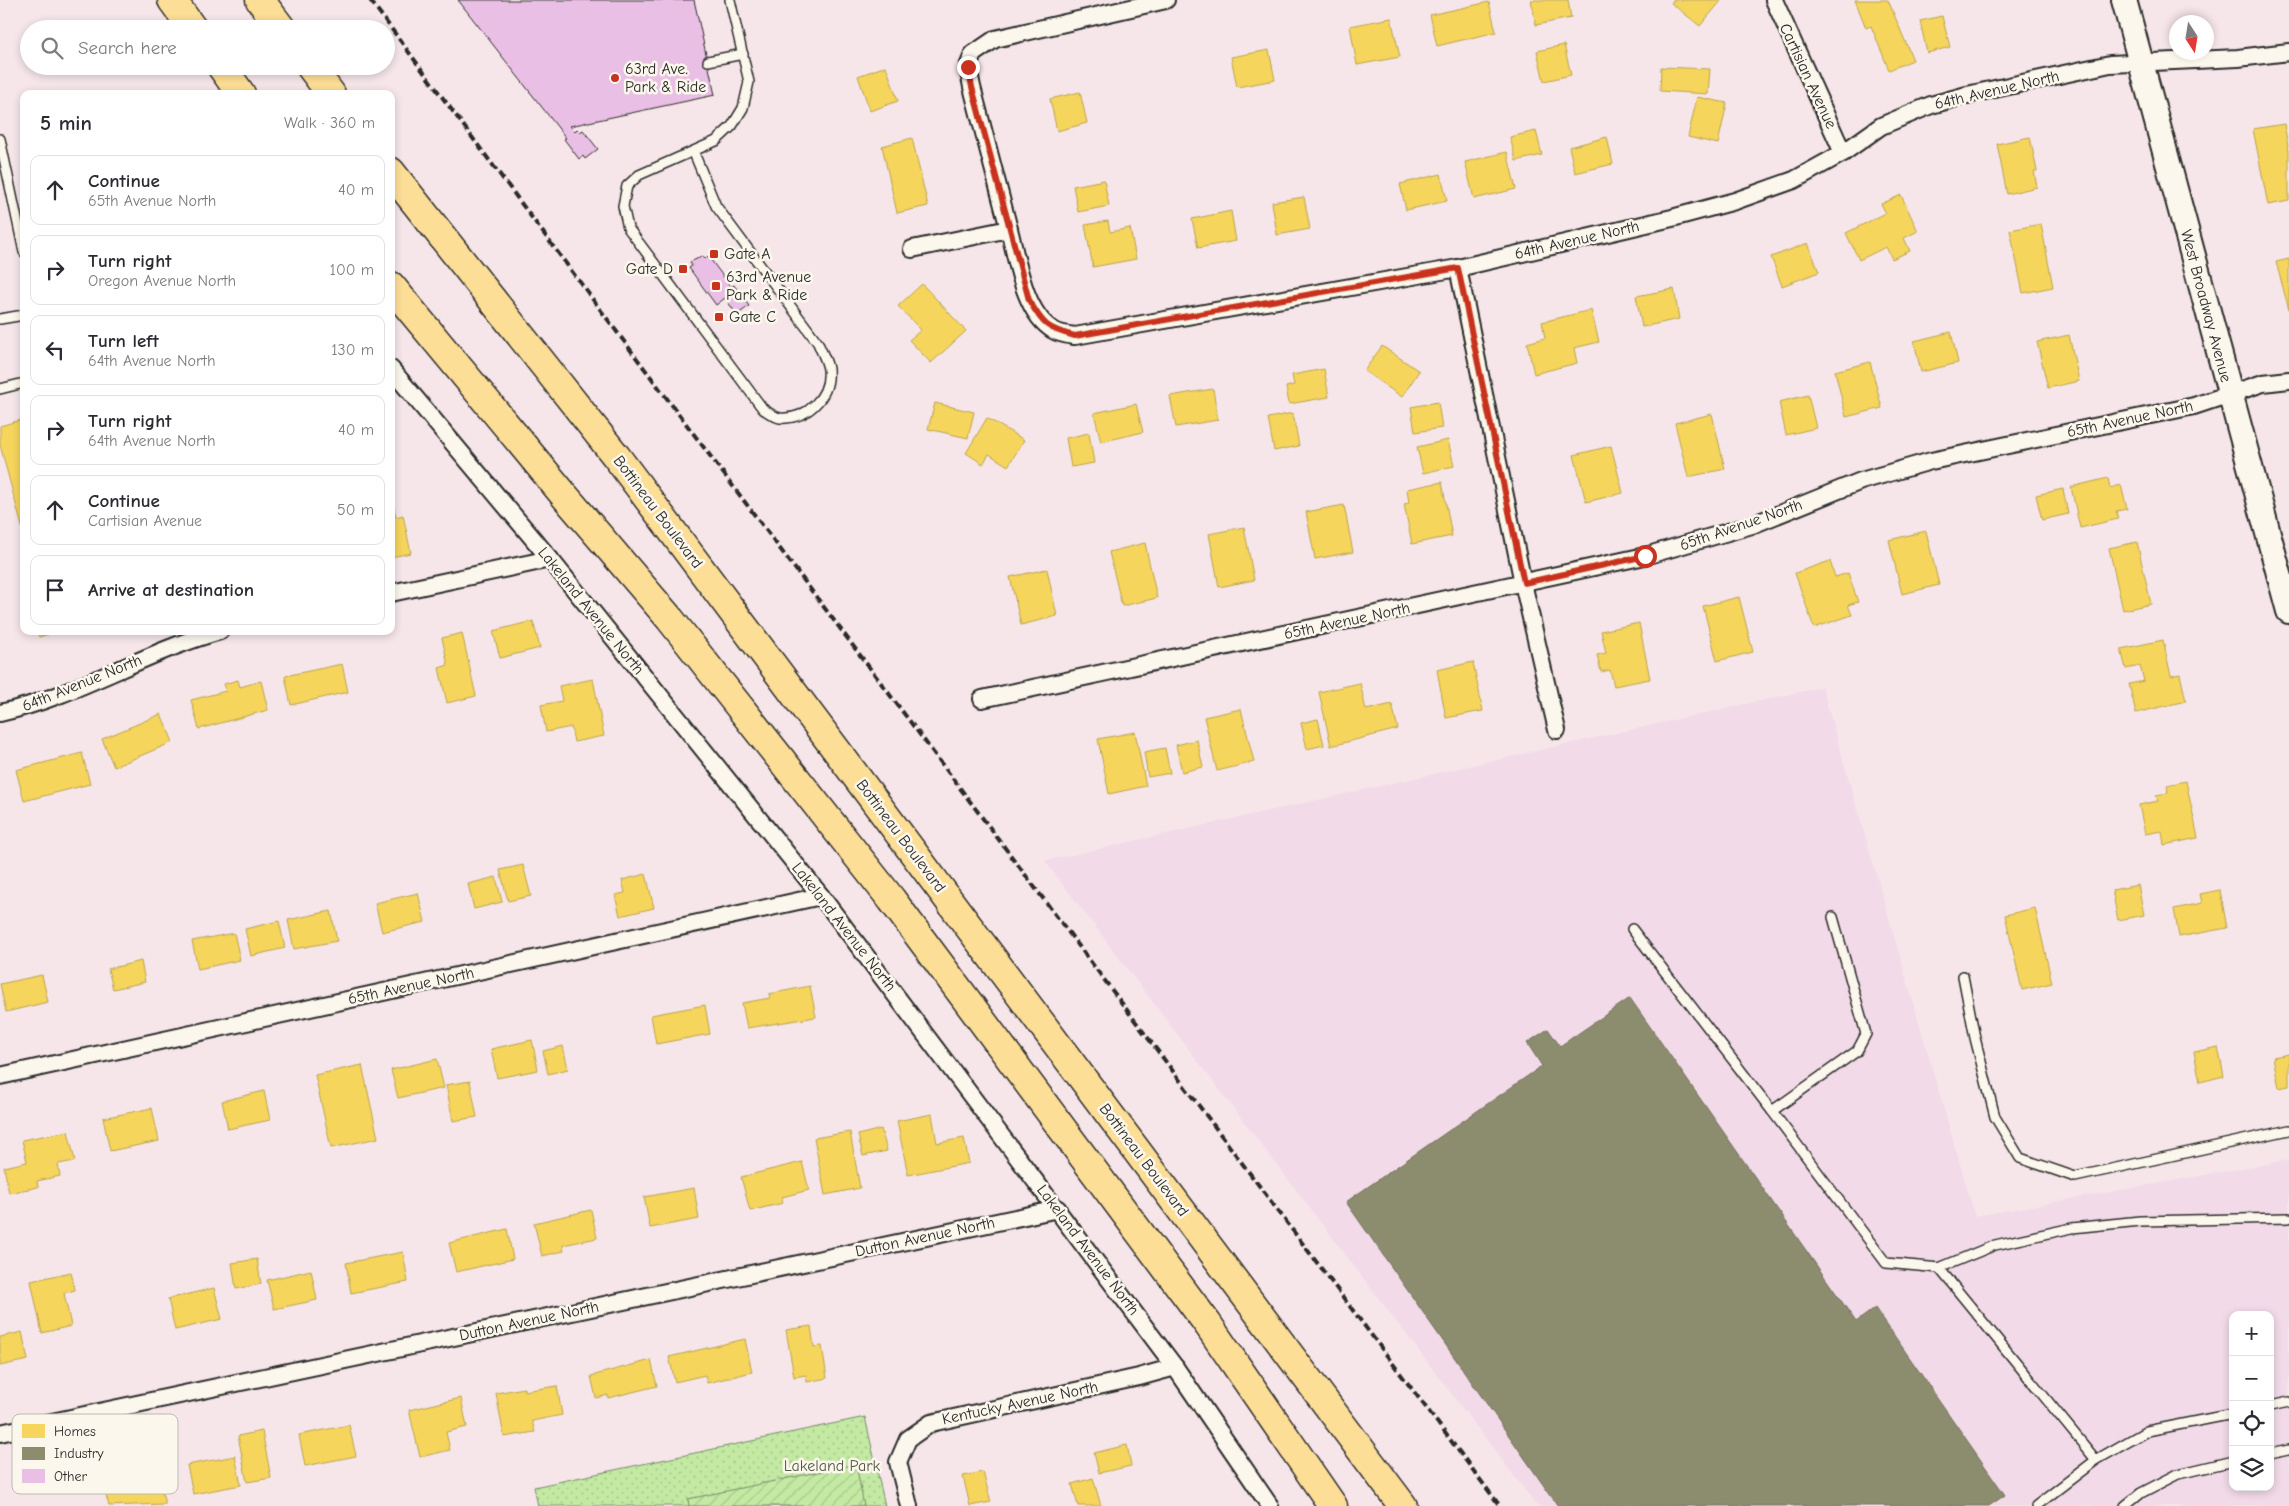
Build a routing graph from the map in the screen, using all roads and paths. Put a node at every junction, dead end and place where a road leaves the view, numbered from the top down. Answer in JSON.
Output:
{"nodes":[{"id":1,"x":172,"y":0,"type":"edge"},
{"id":2,"x":260,"y":0,"type":"edge"},
{"id":3,"x":730,"y":0,"type":"edge"},
{"id":4,"x":1166,"y":0,"type":"edge"},
{"id":5,"x":1774,"y":0,"type":"edge"},
{"id":6,"x":2124,"y":0,"type":"edge"},
{"id":7,"x":186,"y":20,"type":"edge"},
{"id":8,"x":275,"y":20,"type":"edge"},
{"id":9,"x":2289,"y":52,"type":"edge"},
{"id":10,"x":743,"y":54,"type":"junction"},
{"id":11,"x":708,"y":61,"type":"dead end"},
{"id":12,"x":2141,"y":64,"type":"junction"},
{"id":13,"x":228,"y":75,"type":"edge"},
{"id":14,"x":317,"y":75,"type":"edge"},
{"id":15,"x":239,"y":90,"type":"edge"},
{"id":16,"x":328,"y":90,"type":"edge"},
{"id":17,"x":1,"y":145,"type":"edge"},
{"id":18,"x":694,"y":153,"type":"junction"},
{"id":19,"x":1844,"y":153,"type":"junction"},
{"id":20,"x":395,"y":177,"type":"edge"},
{"id":21,"x":1009,"y":229,"type":"junction"},
{"id":22,"x":20,"y":233,"type":"edge"},
{"id":23,"x":912,"y":249,"type":"dead end"},
{"id":24,"x":1458,"y":268,"type":"junction"},
{"id":25,"x":395,"y":291,"type":"edge"},
{"id":26,"x":20,"y":316,"type":"edge"},
{"id":27,"x":0,"y":319,"type":"edge"},
{"id":28,"x":395,"y":374,"type":"edge"},
{"id":29,"x":2289,"y":380,"type":"edge"},
{"id":30,"x":20,"y":384,"type":"edge"},
{"id":31,"x":0,"y":389,"type":"edge"},
{"id":32,"x":2230,"y":394,"type":"junction"},
{"id":33,"x":550,"y":560,"type":"junction"},
{"id":34,"x":1524,"y":583,"type":"junction"},
{"id":35,"x":395,"y":592,"type":"edge"},
{"id":36,"x":2289,"y":611,"type":"edge"},
{"id":37,"x":208,"y":635,"type":"edge"},
{"id":38,"x":982,"y":699,"type":"dead end"},
{"id":39,"x":0,"y":713,"type":"edge"},
{"id":40,"x":1557,"y":730,"type":"dead end"},
{"id":41,"x":821,"y":896,"type":"junction"},
{"id":42,"x":1833,"y":917,"type":"dead end"},
{"id":43,"x":1632,"y":928,"type":"dead end"},
{"id":44,"x":1963,"y":976,"type":"dead end"},
{"id":45,"x":0,"y":1076,"type":"edge"},
{"id":46,"x":1772,"y":1111,"type":"junction"},
{"id":47,"x":2289,"y":1130,"type":"edge"},
{"id":48,"x":1058,"y":1209,"type":"junction"},
{"id":49,"x":2289,"y":1218,"type":"edge"},
{"id":50,"x":1940,"y":1268,"type":"junction"},
{"id":51,"x":1176,"y":1367,"type":"junction"},
{"id":52,"x":2289,"y":1402,"type":"edge"},
{"id":53,"x":2274,"y":1405,"type":"edge"},
{"id":54,"x":90,"y":1414,"type":"edge"},
{"id":55,"x":2229,"y":1415,"type":"edge"},
{"id":56,"x":2289,"y":1450,"type":"edge"},
{"id":57,"x":2274,"y":1453,"type":"edge"},
{"id":58,"x":2096,"y":1460,"type":"junction"},
{"id":59,"x":2229,"y":1462,"type":"edge"},
{"id":60,"x":909,"y":1506,"type":"edge"},
{"id":61,"x":1270,"y":1506,"type":"edge"},
{"id":62,"x":1333,"y":1506,"type":"edge"},
{"id":63,"x":1403,"y":1506,"type":"edge"},
{"id":64,"x":2036,"y":1506,"type":"edge"},
{"id":65,"x":2125,"y":1506,"type":"edge"}],
"edges":[{"from":1,"to":7,"type":"highway"},
{"from":2,"to":8,"type":"highway"},
{"from":3,"to":10,"type":"lane"},
{"from":4,"to":21,"type":"street"},
{"from":5,"to":19,"type":"street","name":"Cartisian Avenue"},
{"from":6,"to":12,"type":"street","name":"West Broadway Avenue"},
{"from":9,"to":12,"type":"street","name":"64th Avenue North"},
{"from":10,"to":11,"type":"lane"},
{"from":10,"to":18,"type":"lane"},
{"from":12,"to":19,"type":"street","name":"64th Avenue North"},
{"from":12,"to":32,"type":"street","name":"West Broadway Avenue"},
{"from":13,"to":15,"type":"highway"},
{"from":14,"to":16,"type":"highway"},
{"from":17,"to":22,"type":"lane"},
{"from":18,"to":18,"type":"lane"},
{"from":19,"to":24,"type":"street","name":"64th Avenue North"},
{"from":20,"to":63,"type":"highway","name":"Bottineau Boulevard"},
{"from":21,"to":23,"type":"street"},
{"from":21,"to":24,"type":"street","name":"64th Avenue North"},
{"from":24,"to":34,"type":"street"},
{"from":25,"to":62,"type":"highway"},
{"from":26,"to":27,"type":"lane"},
{"from":28,"to":33,"type":"street","name":"Lakeland Avenue North"},
{"from":29,"to":32,"type":"street","name":"65th Avenue North"},
{"from":30,"to":31,"type":"lane"},
{"from":32,"to":34,"type":"street","name":"65th Avenue North"},
{"from":32,"to":36,"type":"street","name":"West Broadway Avenue"},
{"from":33,"to":35,"type":"street"},
{"from":33,"to":41,"type":"street","name":"Lakeland Avenue North"},
{"from":34,"to":38,"type":"street","name":"65th Avenue North"},
{"from":34,"to":40,"type":"street"},
{"from":37,"to":39,"type":"street","name":"64th Avenue North"},
{"from":41,"to":45,"type":"street","name":"65th Avenue North"},
{"from":41,"to":48,"type":"street","name":"Lakeland Avenue North"},
{"from":42,"to":46,"type":"lane"},
{"from":43,"to":46,"type":"lane"},
{"from":44,"to":47,"type":"lane"},
{"from":46,"to":50,"type":"lane"},
{"from":48,"to":51,"type":"street","name":"Lakeland Avenue North"},
{"from":48,"to":54,"type":"street","name":"Dutton Avenue North"},
{"from":49,"to":50,"type":"lane"},
{"from":50,"to":58,"type":"lane"},
{"from":51,"to":60,"type":"street","name":"Kentucky Avenue North"},
{"from":51,"to":61,"type":"street","name":"Lakeland Avenue North"},
{"from":52,"to":53,"type":"lane"},
{"from":55,"to":58,"type":"lane"},
{"from":56,"to":57,"type":"lane"},
{"from":58,"to":64,"type":"lane"},
{"from":59,"to":65,"type":"lane"}]}
